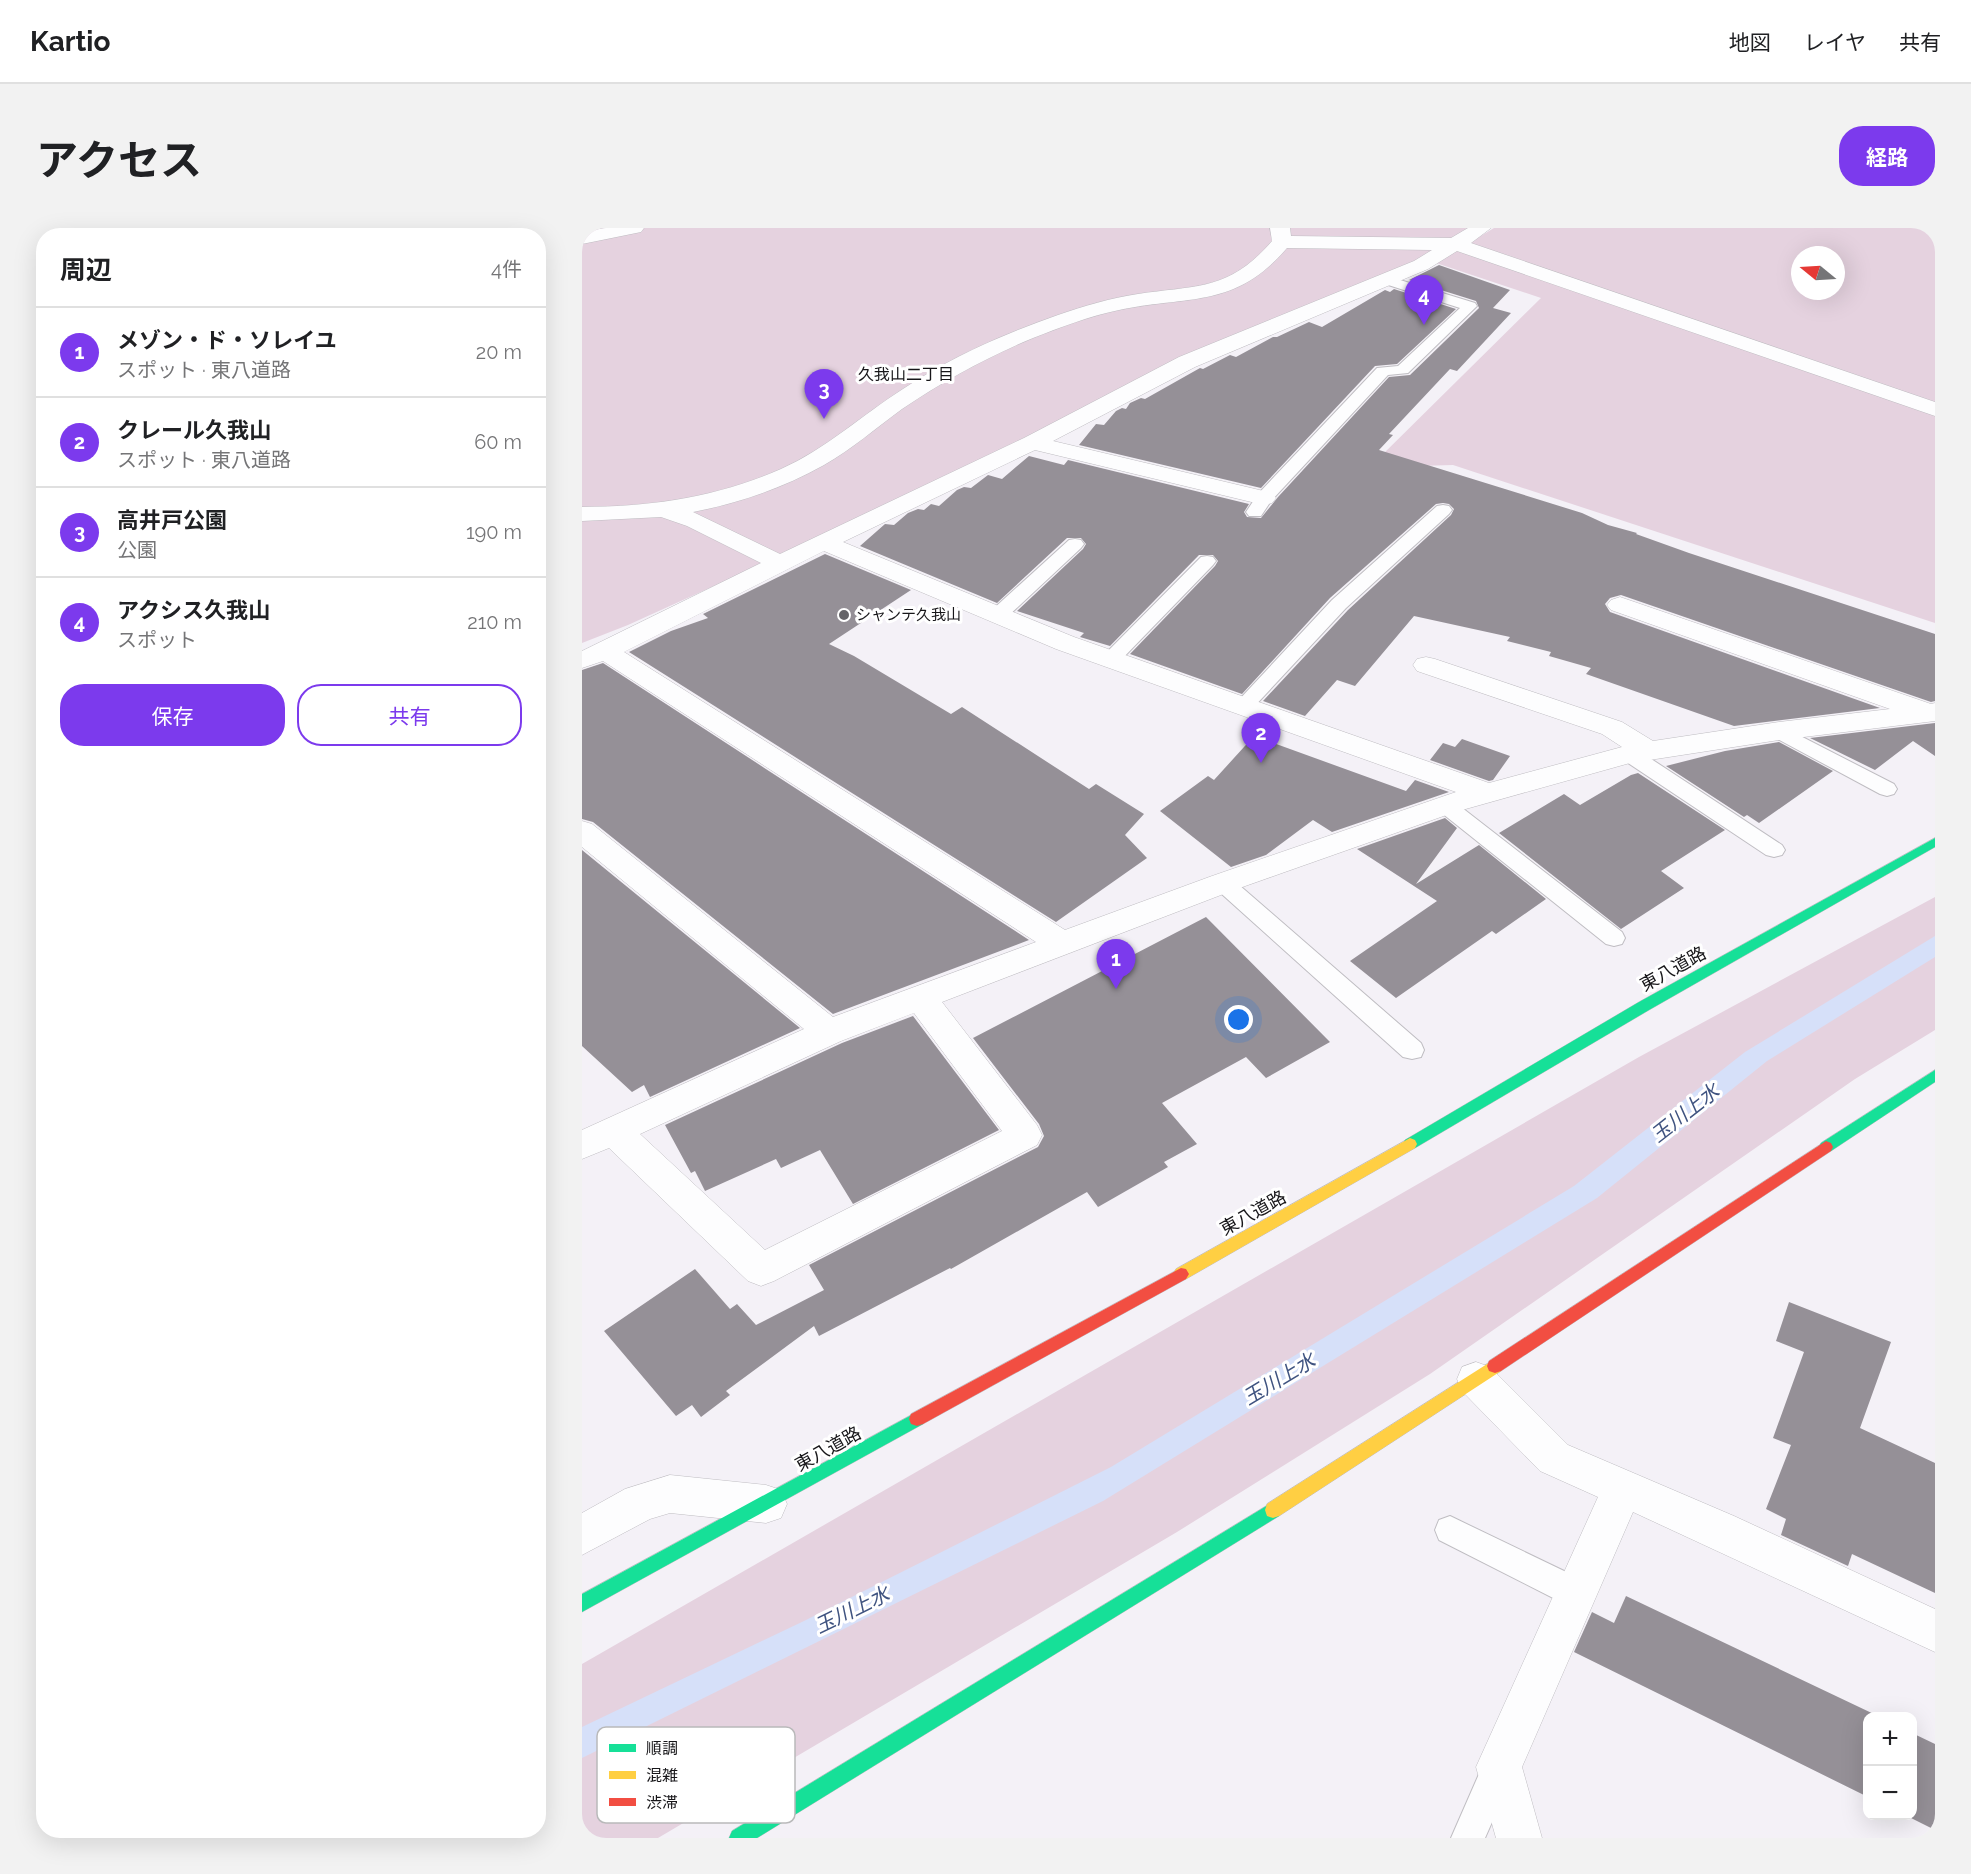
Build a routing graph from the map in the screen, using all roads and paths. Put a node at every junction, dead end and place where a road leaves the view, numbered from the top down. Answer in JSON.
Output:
{"nodes":[{"id":1,"x":634,"y":228,"type":"edge"},
{"id":2,"x":1481,"y":228,"type":"edge"},
{"id":3,"x":1281,"y":235,"type":"edge"},
{"id":4,"x":582,"y":238,"type":"edge"},
{"id":5,"x":1456,"y":244,"type":"junction"},
{"id":6,"x":1387,"y":280,"type":"junction"},
{"id":7,"x":1935,"y":409,"type":"edge"},
{"id":8,"x":1032,"y":443,"type":"junction"},
{"id":9,"x":1259,"y":505,"type":"joint"},
{"id":10,"x":664,"y":510,"type":"junction"},
{"id":11,"x":1443,"y":510,"type":"dead end"},
{"id":12,"x":582,"y":514,"type":"edge"},
{"id":13,"x":823,"y":542,"type":"junction"},
{"id":14,"x":1075,"y":544,"type":"dead end"},
{"id":15,"x":1207,"y":561,"type":"dead end"},
{"id":16,"x":780,"y":563,"type":"junction"},
{"id":17,"x":1620,"y":605,"type":"dead end"},
{"id":18,"x":999,"y":614,"type":"junction"},
{"id":19,"x":593,"y":656,"type":"edge"},
{"id":20,"x":1111,"y":659,"type":"junction"},
{"id":21,"x":1426,"y":666,"type":"dead end"},
{"id":22,"x":1244,"y":706,"type":"junction"},
{"id":23,"x":1932,"y":712,"type":"edge"},
{"id":24,"x":1779,"y":731,"type":"junction"},
{"id":25,"x":1638,"y":753,"type":"junction"},
{"id":26,"x":1887,"y":789,"type":"dead end"},
{"id":27,"x":1487,"y":793,"type":"junction"},
{"id":28,"x":1445,"y":805,"type":"junction"},
{"id":29,"x":582,"y":831,"type":"edge"},
{"id":30,"x":1935,"y":842,"type":"edge"},
{"id":31,"x":1774,"y":850,"type":"dead end"},
{"id":32,"x":1223,"y":883,"type":"junction"},
{"id":33,"x":1614,"y":938,"type":"dead end"},
{"id":34,"x":1063,"y":944,"type":"junction"},
{"id":35,"x":921,"y":999,"type":"junction"},
{"id":36,"x":829,"y":1032,"type":"junction"},
{"id":37,"x":1412,"y":1050,"type":"dead end"},
{"id":38,"x":1935,"y":1075,"type":"edge"},
{"id":39,"x":614,"y":1131,"type":"junction"},
{"id":40,"x":582,"y":1145,"type":"edge"},
{"id":41,"x":1476,"y":1379,"type":"junction"},
{"id":42,"x":1623,"y":1488,"type":"junction"},
{"id":43,"x":766,"y":1504,"type":"junction"},
{"id":44,"x":1450,"y":1530,"type":"dead end"},
{"id":45,"x":582,"y":1535,"type":"edge"},
{"id":46,"x":1576,"y":1593,"type":"junction"},
{"id":47,"x":582,"y":1603,"type":"edge"},
{"id":48,"x":1935,"y":1631,"type":"edge"},
{"id":49,"x":1499,"y":1767,"type":"junction"},
{"id":50,"x":795,"y":1804,"type":"edge"},
{"id":51,"x":763,"y":1823,"type":"edge"},
{"id":52,"x":739,"y":1838,"type":"edge"},
{"id":53,"x":1468,"y":1838,"type":"edge"},
{"id":54,"x":1519,"y":1838,"type":"edge"}],
"edges":[{"from":1,"to":4,"type":"street"},
{"from":2,"to":5,"type":"street"},
{"from":3,"to":5,"type":"street"},
{"from":3,"to":10,"type":"street"},
{"from":5,"to":6,"type":"street"},
{"from":5,"to":7,"type":"street"},
{"from":6,"to":8,"type":"street"},
{"from":6,"to":9,"type":"lane"},
{"from":8,"to":9,"type":"street"},
{"from":8,"to":13,"type":"street"},
{"from":10,"to":12,"type":"street"},
{"from":10,"to":16,"type":"street"},
{"from":11,"to":22,"type":"lane"},
{"from":13,"to":16,"type":"street"},
{"from":13,"to":18,"type":"street"},
{"from":14,"to":18,"type":"lane"},
{"from":15,"to":20,"type":"lane"},
{"from":16,"to":19,"type":"street"},
{"from":17,"to":23,"type":"street"},
{"from":18,"to":20,"type":"street"},
{"from":19,"to":34,"type":"street"},
{"from":20,"to":22,"type":"street"},
{"from":21,"to":25,"type":"street"},
{"from":22,"to":27,"type":"street"},
{"from":23,"to":24,"type":"street"},
{"from":24,"to":25,"type":"street"},
{"from":24,"to":26,"type":"lane"},
{"from":25,"to":27,"type":"street"},
{"from":25,"to":31,"type":"lane"},
{"from":27,"to":28,"type":"street"},
{"from":28,"to":32,"type":"street"},
{"from":28,"to":33,"type":"lane"},
{"from":29,"to":36,"type":"street"},
{"from":30,"to":43,"type":"main road","name":"東八道路"},
{"from":32,"to":34,"type":"street"},
{"from":32,"to":37,"type":"lane"},
{"from":34,"to":35,"type":"street"},
{"from":35,"to":36,"type":"street"},
{"from":35,"to":39,"type":"street"},
{"from":36,"to":39,"type":"street"},
{"from":38,"to":41,"type":"main road"},
{"from":39,"to":40,"type":"street"},
{"from":41,"to":42,"type":"street"},
{"from":41,"to":50,"type":"main road"},
{"from":42,"to":46,"type":"street"},
{"from":42,"to":48,"type":"street"},
{"from":43,"to":45,"type":"street"},
{"from":43,"to":47,"type":"main road","name":"東八道路"},
{"from":44,"to":46,"type":"lane"},
{"from":46,"to":49,"type":"street"},
{"from":49,"to":53,"type":"lane"},
{"from":49,"to":54,"type":"street"},
{"from":51,"to":52,"type":"main road"}]}
